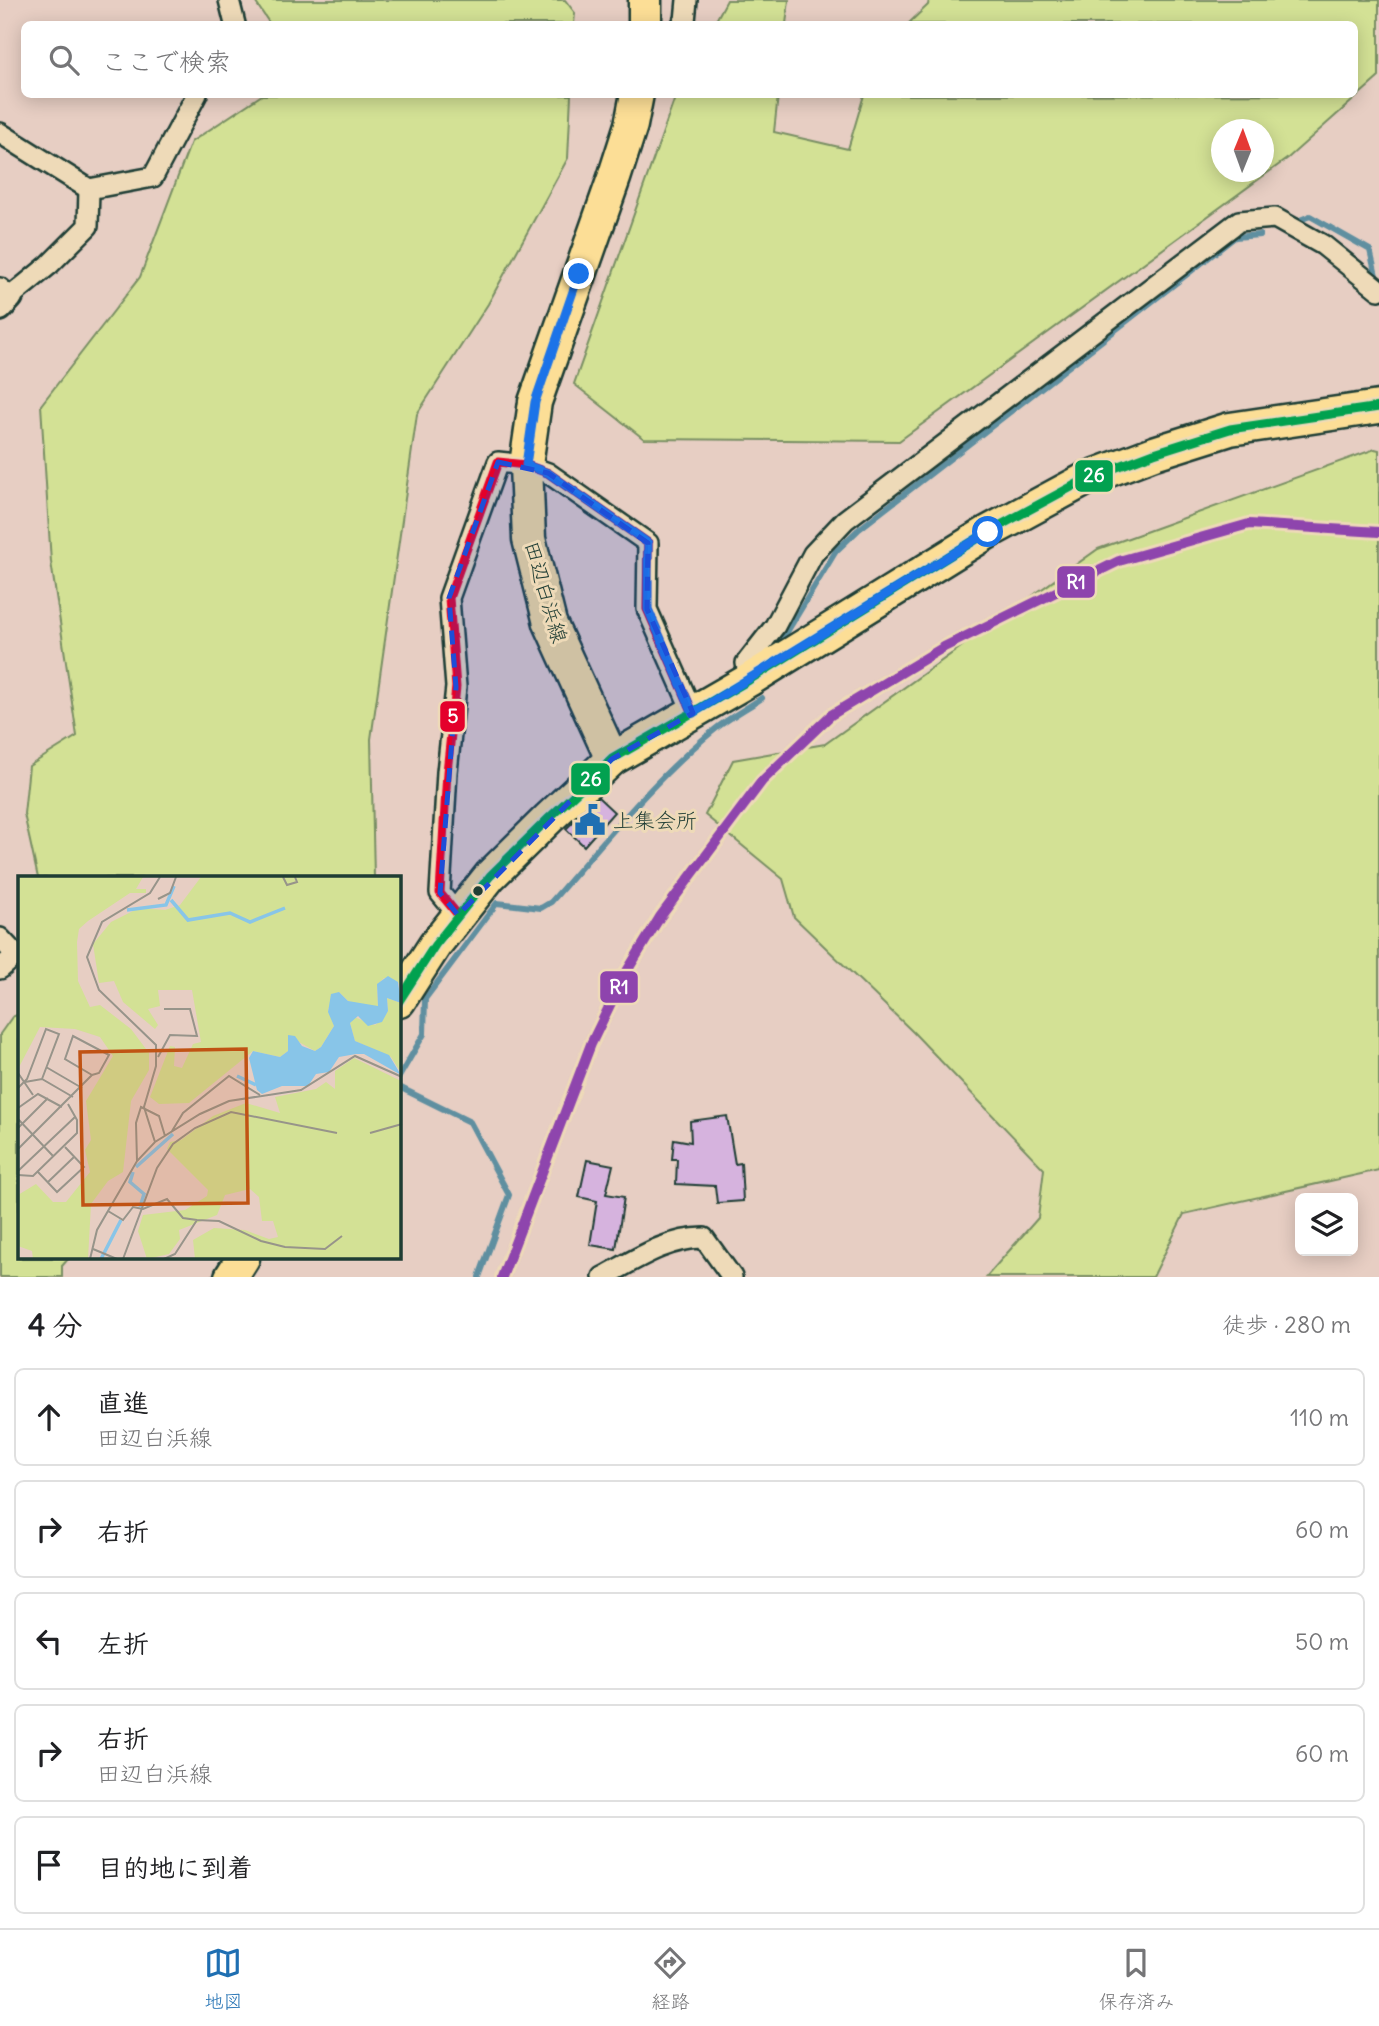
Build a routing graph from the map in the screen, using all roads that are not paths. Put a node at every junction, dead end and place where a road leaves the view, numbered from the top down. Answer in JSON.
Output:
{"nodes":[{"id":1,"x":229,"y":0,"type":"edge"},
{"id":2,"x":645,"y":0,"type":"edge"},
{"id":3,"x":687,"y":0,"type":"edge"},
{"id":4,"x":234,"y":21,"type":"edge"},
{"id":5,"x":645,"y":21,"type":"edge"},
{"id":6,"x":685,"y":21,"type":"edge"},
{"id":7,"x":195,"y":98,"type":"edge"},
{"id":8,"x":636,"y":98,"type":"edge"},
{"id":9,"x":0,"y":133,"type":"edge"},
{"id":10,"x":89,"y":189,"type":"junction"},
{"id":11,"x":1379,"y":290,"type":"edge"},
{"id":12,"x":4,"y":298,"type":"edge"},
{"id":13,"x":1379,"y":407,"type":"edge"},
{"id":14,"x":526,"y":465,"type":"junction"},
{"id":15,"x":749,"y":680,"type":"junction"},
{"id":16,"x":693,"y":713,"type":"junction"},
{"id":17,"x":612,"y":759,"type":"junction"},
{"id":18,"x":458,"y":915,"type":"junction"},
{"id":19,"x":0,"y":938,"type":"edge"},
{"id":20,"x":0,"y":969,"type":"edge"},
{"id":21,"x":401,"y":998,"type":"edge"},
{"id":22,"x":242,"y":1260,"type":"edge"},
{"id":23,"x":231,"y":1277,"type":"edge"},
{"id":24,"x":603,"y":1277,"type":"edge"},
{"id":25,"x":732,"y":1277,"type":"edge"}],
"edges":[{"from":1,"to":4,"type":"street"},
{"from":2,"to":5,"type":"main road"},
{"from":3,"to":6,"type":"street"},
{"from":7,"to":10,"type":"street"},
{"from":8,"to":14,"type":"main road","name":"田辺白浜線"},
{"from":9,"to":10,"type":"street"},
{"from":10,"to":12,"type":"street"},
{"from":11,"to":15,"type":"street"},
{"from":13,"to":15,"type":"main road"},
{"from":14,"to":16,"type":"street"},
{"from":14,"to":17,"type":"main road","name":"田辺白浜線"},
{"from":14,"to":18,"type":"street"},
{"from":15,"to":16,"type":"main road"},
{"from":16,"to":17,"type":"main road"},
{"from":17,"to":18,"type":"main road"},
{"from":18,"to":21,"type":"main road"},
{"from":19,"to":20,"type":"street"},
{"from":22,"to":23,"type":"main road"},
{"from":24,"to":25,"type":"street"}]}
